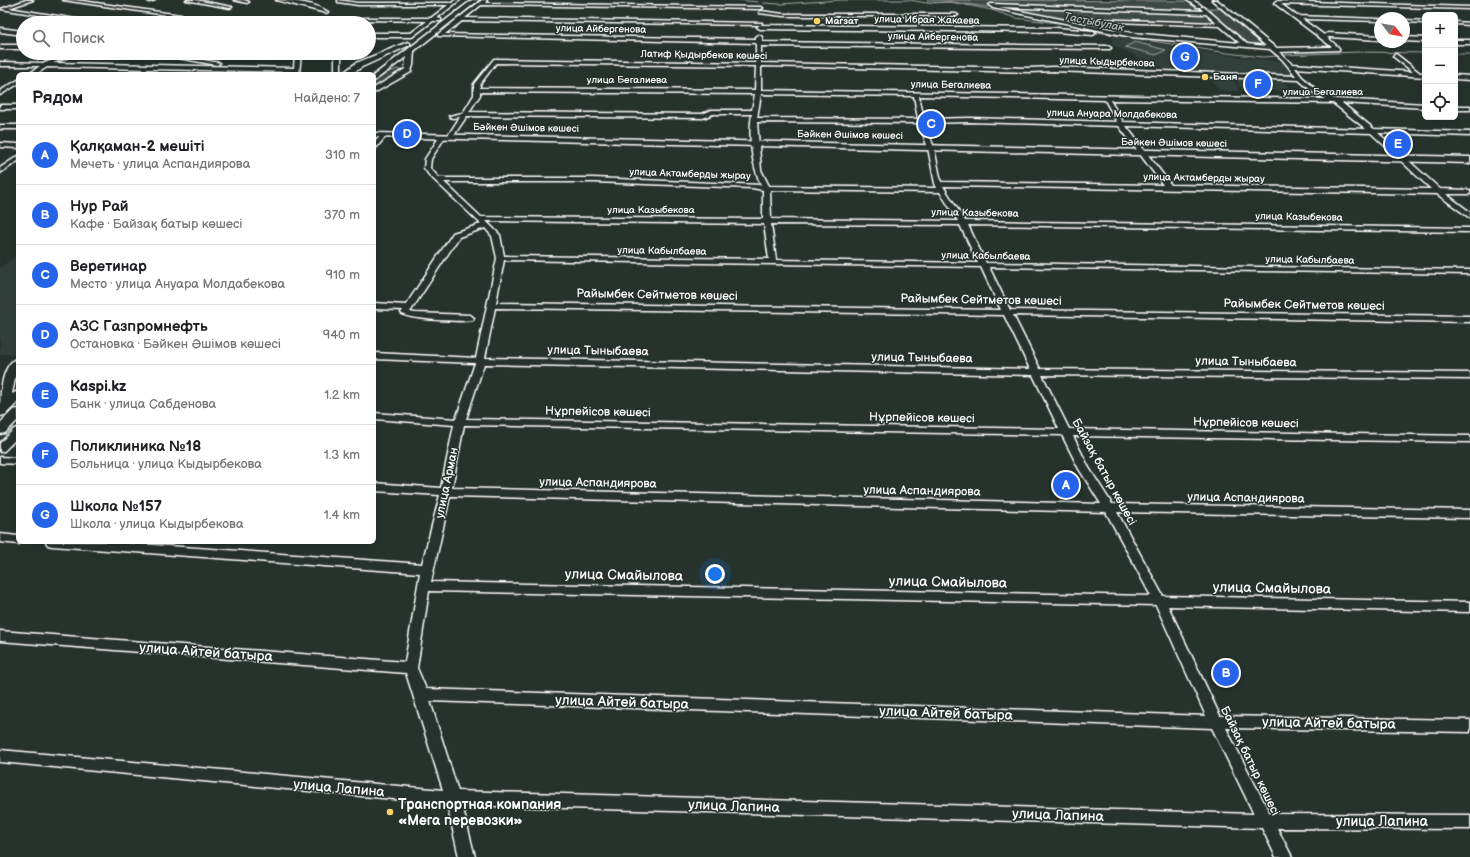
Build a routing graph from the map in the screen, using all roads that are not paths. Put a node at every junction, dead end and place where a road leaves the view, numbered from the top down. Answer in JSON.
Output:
{"nodes":[{"id":1,"x":31,"y":0,"type":"edge"},
{"id":2,"x":65,"y":0,"type":"edge"},
{"id":3,"x":188,"y":0,"type":"edge"},
{"id":4,"x":236,"y":0,"type":"edge"},
{"id":5,"x":278,"y":0,"type":"edge"},
{"id":6,"x":367,"y":0,"type":"edge"},
{"id":7,"x":458,"y":0,"type":"edge"},
{"id":8,"x":467,"y":0,"type":"edge"},
{"id":9,"x":485,"y":0,"type":"edge"},
{"id":10,"x":658,"y":0,"type":"edge"},
{"id":11,"x":761,"y":0,"type":"edge"},
{"id":12,"x":1189,"y":0,"type":"edge"},
{"id":13,"x":1214,"y":0,"type":"edge"},
{"id":14,"x":339,"y":1,"type":"edge"},
{"id":15,"x":246,"y":2,"type":"dead end"},
{"id":16,"x":478,"y":2,"type":"edge"},
{"id":17,"x":358,"y":4,"type":"junction"},
{"id":18,"x":452,"y":4,"type":"junction"},
{"id":19,"x":653,"y":6,"type":"junction"},
{"id":20,"x":230,"y":7,"type":"dead end"},
{"id":21,"x":1223,"y":7,"type":"junction"},
{"id":22,"x":1210,"y":8,"type":"junction"},
{"id":23,"x":1470,"y":8,"type":"edge"},
{"id":24,"x":1,"y":10,"type":"edge"},
{"id":25,"x":761,"y":10,"type":"junction"},
{"id":26,"x":173,"y":15,"type":"joint"},
{"id":27,"x":956,"y":15,"type":"dead end"},
{"id":28,"x":46,"y":16,"type":"edge"},
{"id":29,"x":181,"y":16,"type":"edge"},
{"id":30,"x":330,"y":16,"type":"edge"},
{"id":31,"x":1295,"y":17,"type":"junction"},
{"id":32,"x":1058,"y":19,"type":"junction"},
{"id":33,"x":376,"y":20,"type":"edge"},
{"id":34,"x":460,"y":20,"type":"junction"},
{"id":35,"x":1374,"y":20,"type":"edge"},
{"id":36,"x":1410,"y":21,"type":"edge"},
{"id":37,"x":1422,"y":22,"type":"edge"},
{"id":38,"x":1458,"y":23,"type":"edge"},
{"id":39,"x":1470,"y":24,"type":"edge"},
{"id":40,"x":436,"y":25,"type":"junction"},
{"id":41,"x":1221,"y":25,"type":"junction"},
{"id":42,"x":760,"y":26,"type":"junction"},
{"id":43,"x":0,"y":30,"type":"edge"},
{"id":44,"x":16,"y":32,"type":"edge"},
{"id":45,"x":1192,"y":32,"type":"dead end"},
{"id":46,"x":1093,"y":33,"type":"dead end"},
{"id":47,"x":376,"y":35,"type":"edge"},
{"id":48,"x":1323,"y":37,"type":"junction"},
{"id":49,"x":1374,"y":38,"type":"edge"},
{"id":50,"x":1410,"y":39,"type":"edge"},
{"id":51,"x":1422,"y":40,"type":"edge"},
{"id":52,"x":759,"y":42,"type":"junction"},
{"id":53,"x":1200,"y":42,"type":"junction"},
{"id":54,"x":1458,"y":42,"type":"edge"},
{"id":55,"x":1470,"y":42,"type":"edge"},
{"id":56,"x":1246,"y":46,"type":"junction"},
{"id":57,"x":0,"y":47,"type":"edge"},
{"id":58,"x":16,"y":47,"type":"edge"},
{"id":59,"x":409,"y":47,"type":"junction"},
{"id":60,"x":1108,"y":48,"type":"dead end"},
{"id":61,"x":1273,"y":49,"type":"junction"},
{"id":62,"x":1396,"y":56,"type":"dead end"},
{"id":63,"x":59,"y":60,"type":"edge"},
{"id":64,"x":198,"y":60,"type":"edge"},
{"id":65,"x":297,"y":60,"type":"edge"},
{"id":66,"x":338,"y":60,"type":"edge"},
{"id":67,"x":376,"y":60,"type":"edge"},
{"id":68,"x":376,"y":60,"type":"edge"},
{"id":69,"x":383,"y":62,"type":"dead end"},
{"id":70,"x":217,"y":63,"type":"dead end"},
{"id":71,"x":0,"y":64,"type":"edge"},
{"id":72,"x":48,"y":65,"type":"junction"},
{"id":73,"x":759,"y":65,"type":"junction"},
{"id":74,"x":1291,"y":66,"type":"junction"},
{"id":75,"x":913,"y":67,"type":"joint"},
{"id":76,"x":355,"y":68,"type":"junction"},
{"id":77,"x":370,"y":68,"type":"dead end"},
{"id":78,"x":36,"y":72,"type":"edge"},
{"id":79,"x":296,"y":72,"type":"edge"},
{"id":80,"x":338,"y":72,"type":"edge"},
{"id":81,"x":349,"y":72,"type":"edge"},
{"id":82,"x":383,"y":72,"type":"junction"},
{"id":83,"x":404,"y":73,"type":"junction"},
{"id":84,"x":1418,"y":74,"type":"junction"},
{"id":85,"x":1422,"y":75,"type":"edge"},
{"id":86,"x":376,"y":77,"type":"edge"},
{"id":87,"x":1458,"y":77,"type":"edge"},
{"id":88,"x":1300,"y":78,"type":"junction"},
{"id":89,"x":1470,"y":78,"type":"edge"},
{"id":90,"x":16,"y":84,"type":"edge"},
{"id":91,"x":0,"y":85,"type":"edge"},
{"id":92,"x":16,"y":85,"type":"edge"},
{"id":93,"x":376,"y":90,"type":"edge"},
{"id":94,"x":477,"y":90,"type":"junction"},
{"id":95,"x":758,"y":92,"type":"junction"},
{"id":96,"x":0,"y":93,"type":"edge"},
{"id":97,"x":916,"y":94,"type":"junction"},
{"id":98,"x":1106,"y":97,"type":"junction"},
{"id":99,"x":1334,"y":100,"type":"junction"},
{"id":100,"x":1422,"y":106,"type":"edge"},
{"id":101,"x":0,"y":107,"type":"edge"},
{"id":102,"x":16,"y":107,"type":"edge"},
{"id":103,"x":1458,"y":108,"type":"edge"},
{"id":104,"x":1470,"y":108,"type":"edge"},
{"id":105,"x":754,"y":112,"type":"junction"},
{"id":106,"x":466,"y":114,"type":"junction"},
{"id":107,"x":452,"y":116,"type":"dead end"},
{"id":108,"x":754,"y":120,"type":"junction"},
{"id":109,"x":922,"y":122,"type":"junction"},
{"id":110,"x":1121,"y":124,"type":"junction"},
{"id":111,"x":0,"y":126,"type":"edge"},
{"id":112,"x":16,"y":127,"type":"edge"},
{"id":113,"x":1371,"y":130,"type":"junction"},
{"id":114,"x":1470,"y":134,"type":"edge"},
{"id":115,"x":377,"y":135,"type":"edge"},
{"id":116,"x":446,"y":137,"type":"junction"},
{"id":117,"x":756,"y":144,"type":"junction"},
{"id":118,"x":0,"y":145,"type":"edge"},
{"id":119,"x":16,"y":146,"type":"edge"},
{"id":120,"x":931,"y":148,"type":"junction"},
{"id":121,"x":1143,"y":154,"type":"junction"},
{"id":122,"x":16,"y":159,"type":"edge"},
{"id":123,"x":1403,"y":159,"type":"junction"},
{"id":124,"x":1470,"y":160,"type":"edge"},
{"id":125,"x":0,"y":171,"type":"edge"},
{"id":126,"x":439,"y":180,"type":"junction"},
{"id":127,"x":940,"y":187,"type":"junction"},
{"id":128,"x":766,"y":188,"type":"junction"},
{"id":129,"x":1169,"y":188,"type":"junction"},
{"id":130,"x":1441,"y":192,"type":"junction"},
{"id":131,"x":1470,"y":192,"type":"edge"},
{"id":132,"x":1470,"y":216,"type":"edge"},
{"id":133,"x":480,"y":219,"type":"junction"},
{"id":134,"x":767,"y":221,"type":"junction"},
{"id":135,"x":963,"y":223,"type":"junction"},
{"id":136,"x":486,"y":225,"type":"junction"},
{"id":137,"x":1470,"y":230,"type":"edge"},
{"id":138,"x":501,"y":258,"type":"junction"},
{"id":139,"x":773,"y":263,"type":"junction"},
{"id":140,"x":984,"y":266,"type":"junction"},
{"id":141,"x":1470,"y":272,"type":"edge"},
{"id":142,"x":491,"y":305,"type":"junction"},
{"id":143,"x":376,"y":306,"type":"edge"},
{"id":144,"x":408,"y":308,"type":"junction"},
{"id":145,"x":1008,"y":313,"type":"junction"},
{"id":146,"x":470,"y":318,"type":"dead end"},
{"id":147,"x":1470,"y":319,"type":"edge"},
{"id":148,"x":376,"y":356,"type":"edge"},
{"id":149,"x":480,"y":361,"type":"junction"},
{"id":150,"x":16,"y":367,"type":"edge"},
{"id":151,"x":1037,"y":372,"type":"junction"},
{"id":152,"x":1470,"y":376,"type":"edge"},
{"id":153,"x":16,"y":397,"type":"edge"},
{"id":154,"x":0,"y":409,"type":"edge"},
{"id":155,"x":0,"y":412,"type":"edge"},
{"id":156,"x":16,"y":415,"type":"edge"},
{"id":157,"x":376,"y":416,"type":"edge"},
{"id":158,"x":460,"y":422,"type":"junction"},
{"id":159,"x":0,"y":430,"type":"edge"},
{"id":160,"x":16,"y":434,"type":"edge"},
{"id":161,"x":1067,"y":434,"type":"junction"},
{"id":162,"x":1470,"y":439,"type":"edge"},
{"id":163,"x":0,"y":449,"type":"edge"},
{"id":164,"x":0,"y":460,"type":"edge"},
{"id":165,"x":16,"y":461,"type":"edge"},
{"id":166,"x":376,"y":487,"type":"edge"},
{"id":167,"x":446,"y":492,"type":"junction"},
{"id":168,"x":1109,"y":508,"type":"junction"},
{"id":169,"x":1470,"y":514,"type":"edge"},
{"id":170,"x":0,"y":538,"type":"edge"},
{"id":171,"x":16,"y":540,"type":"edge"},
{"id":172,"x":80,"y":544,"type":"edge"},
{"id":173,"x":427,"y":569,"type":"junction"},
{"id":174,"x":425,"y":586,"type":"junction"},
{"id":175,"x":1160,"y":602,"type":"junction"},
{"id":176,"x":1470,"y":607,"type":"edge"},
{"id":177,"x":0,"y":636,"type":"edge"},
{"id":178,"x":411,"y":668,"type":"junction"},
{"id":179,"x":421,"y":695,"type":"junction"},
{"id":180,"x":1216,"y":722,"type":"junction"},
{"id":181,"x":1470,"y":726,"type":"edge"},
{"id":182,"x":0,"y":756,"type":"edge"},
{"id":183,"x":453,"y":798,"type":"junction"},
{"id":184,"x":1266,"y":821,"type":"junction"},
{"id":185,"x":1470,"y":822,"type":"edge"},
{"id":186,"x":466,"y":857,"type":"edge"},
{"id":187,"x":1284,"y":857,"type":"edge"}],
"edges":[{"from":1,"to":24,"type":"street"},
{"from":2,"to":26,"type":"street"},
{"from":3,"to":20,"type":"street"},
{"from":4,"to":15,"type":"street"},
{"from":5,"to":30,"type":"street"},
{"from":6,"to":17,"type":"street"},
{"from":7,"to":18,"type":"street"},
{"from":8,"to":40,"type":"main road"},
{"from":9,"to":16,"type":"street"},
{"from":10,"to":19,"type":"street"},
{"from":11,"to":25,"type":"street"},
{"from":12,"to":22,"type":"street"},
{"from":13,"to":21,"type":"street"},
{"from":14,"to":17,"type":"street"},
{"from":16,"to":19,"type":"street"},
{"from":16,"to":34,"type":"street"},
{"from":16,"to":40,"type":"main road"},
{"from":17,"to":18,"type":"street"},
{"from":18,"to":40,"type":"street"},
{"from":19,"to":25,"type":"street"},
{"from":21,"to":22,"type":"street"},
{"from":21,"to":61,"type":"street"},
{"from":22,"to":32,"type":"street"},
{"from":22,"to":41,"type":"street"},
{"from":23,"to":31,"type":"street"},
{"from":24,"to":28,"type":"street"},
{"from":25,"to":27,"type":"street"},
{"from":25,"to":42,"type":"street"},
{"from":26,"to":29,"type":"street"},
{"from":31,"to":35,"type":"street"},
{"from":31,"to":48,"type":"street"},
{"from":32,"to":41,"type":"street"},
{"from":32,"to":53,"type":"street"},
{"from":33,"to":40,"type":"street"},
{"from":34,"to":40,"type":"street"},
{"from":34,"to":42,"type":"street","name":"улица Ибрая Жакаева"},
{"from":36,"to":37,"type":"street"},
{"from":38,"to":39,"type":"street"},
{"from":40,"to":47,"type":"street"},
{"from":40,"to":52,"type":"street","name":"улица Айбергенова"},
{"from":40,"to":59,"type":"main road"},
{"from":40,"to":59,"type":"main road"},
{"from":41,"to":56,"type":"street"},
{"from":42,"to":46,"type":"street","name":"улица Ибрая Жакаева"},
{"from":42,"to":52,"type":"street"},
{"from":43,"to":44,"type":"street"},
{"from":45,"to":53,"type":"street"},
{"from":48,"to":49,"type":"street"},
{"from":48,"to":61,"type":"street"},
{"from":50,"to":51,"type":"street"},
{"from":52,"to":60,"type":"street","name":"улица Айбергенова"},
{"from":52,"to":73,"type":"street"},
{"from":53,"to":56,"type":"street"},
{"from":54,"to":55,"type":"street"},
{"from":56,"to":61,"type":"street"},
{"from":57,"to":58,"type":"street"},
{"from":59,"to":67,"type":"main road"},
{"from":59,"to":69,"type":"main road"},
{"from":59,"to":82,"type":"main road"},
{"from":59,"to":83,"type":"main road"},
{"from":61,"to":74,"type":"street"},
{"from":62,"to":84,"type":"street"},
{"from":63,"to":72,"type":"street"},
{"from":64,"to":70,"type":"street"},
{"from":65,"to":79,"type":"street"},
{"from":66,"to":80,"type":"street"},
{"from":68,"to":76,"type":"main road"},
{"from":71,"to":72,"type":"street"},
{"from":72,"to":78,"type":"street"},
{"from":72,"to":79,"type":"street"},
{"from":73,"to":75,"type":"street","name":"Латиф Қыдырбеков көшесі"},
{"from":73,"to":94,"type":"street","name":"Латиф Қыдырбеков көшесі"},
{"from":73,"to":95,"type":"street"},
{"from":74,"to":84,"type":"street"},
{"from":74,"to":88,"type":"street"},
{"from":75,"to":88,"type":"street","name":"улица Кыдырбекова"},
{"from":76,"to":77,"type":"main road"},
{"from":76,"to":81,"type":"main road"},
{"from":82,"to":83,"type":"main road"},
{"from":82,"to":86,"type":"main road"},
{"from":83,"to":93,"type":"main road"},
{"from":84,"to":85,"type":"street"},
{"from":87,"to":89,"type":"street"},
{"from":88,"to":99,"type":"street"},
{"from":90,"to":91,"type":"street"},
{"from":92,"to":96,"type":"street"},
{"from":94,"to":95,"type":"street","name":"улица Бегалиева"},
{"from":94,"to":106,"type":"street"},
{"from":95,"to":97,"type":"street","name":"улица Бегалиева"},
{"from":95,"to":105,"type":"street"},
{"from":97,"to":98,"type":"street","name":"улица Бегалиева"},
{"from":97,"to":109,"type":"street","name":"Байзақ батыр көшесі"},
{"from":98,"to":99,"type":"street","name":"улица Бегалиева"},
{"from":98,"to":110,"type":"street"},
{"from":99,"to":100,"type":"street","name":"улица Бегалиева"},
{"from":99,"to":113,"type":"street"},
{"from":101,"to":102,"type":"street"},
{"from":103,"to":104,"type":"street"},
{"from":105,"to":106,"type":"street"},
{"from":105,"to":108,"type":"street"},
{"from":106,"to":107,"type":"street"},
{"from":106,"to":116,"type":"street"},
{"from":108,"to":109,"type":"street","name":"улица Ануара Молдабекова"},
{"from":108,"to":117,"type":"street"},
{"from":109,"to":110,"type":"street","name":"улица Ануара Молдабекова"},
{"from":109,"to":120,"type":"street","name":"Байзақ батыр көшесі"},
{"from":110,"to":113,"type":"street","name":"улица Ануара Молдабекова"},
{"from":110,"to":121,"type":"street"},
{"from":111,"to":112,"type":"main road"},
{"from":113,"to":114,"type":"street","name":"улица Ануара Молдабекова"},
{"from":113,"to":123,"type":"street"},
{"from":115,"to":116,"type":"main road","name":"Бәйкен Әшімов көшесі"},
{"from":116,"to":117,"type":"main road","name":"Бәйкен Әшімов көшесі"},
{"from":116,"to":126,"type":"street","name":"улица Арман"},
{"from":117,"to":120,"type":"main road","name":"Бәйкен Әшімов көшесі"},
{"from":117,"to":128,"type":"street"},
{"from":118,"to":119,"type":"street"},
{"from":120,"to":121,"type":"main road","name":"Бәйкен Әшімов көшесі"},
{"from":120,"to":127,"type":"street","name":"Байзақ батыр көшесі"},
{"from":121,"to":123,"type":"main road","name":"Бәйкен Әшімов көшесі"},
{"from":121,"to":129,"type":"street"},
{"from":122,"to":125,"type":"street"},
{"from":123,"to":124,"type":"main road","name":"Бәйкен Әшімов көшесі"},
{"from":123,"to":130,"type":"street"},
{"from":126,"to":128,"type":"street","name":"улица Актамберды жырау"},
{"from":126,"to":133,"type":"street","name":"улица Арман"},
{"from":127,"to":128,"type":"street","name":"улица Актамберды жырау"},
{"from":127,"to":129,"type":"street","name":"улица Актамберды жырау"},
{"from":127,"to":135,"type":"street","name":"Байзақ батыр көшесі"},
{"from":128,"to":134,"type":"street"},
{"from":129,"to":130,"type":"street","name":"улица Актамберды жырау"},
{"from":130,"to":131,"type":"street","name":"улица Актамберды жырау"},
{"from":130,"to":132,"type":"street"},
{"from":133,"to":134,"type":"street","name":"улица Казыбекова"},
{"from":133,"to":136,"type":"street","name":"улица Арман"},
{"from":134,"to":135,"type":"street","name":"улица Казыбекова"},
{"from":134,"to":139,"type":"street"},
{"from":135,"to":137,"type":"street","name":"улица Казыбекова"},
{"from":135,"to":140,"type":"street","name":"Байзақ батыр көшесі"},
{"from":136,"to":138,"type":"street","name":"улица Арман"},
{"from":136,"to":144,"type":"street"},
{"from":138,"to":139,"type":"street","name":"улица Кабылбаева"},
{"from":138,"to":142,"type":"street","name":"улица Арман"},
{"from":139,"to":140,"type":"street","name":"улица Кабылбаева"},
{"from":140,"to":141,"type":"street","name":"улица Кабылбаева"},
{"from":140,"to":145,"type":"street","name":"Байзақ батыр көшесі"},
{"from":142,"to":145,"type":"street","name":"Райымбек Сейтметов көшесі"},
{"from":142,"to":149,"type":"street","name":"улица Арман"},
{"from":143,"to":144,"type":"street"},
{"from":144,"to":146,"type":"street"},
{"from":145,"to":147,"type":"street","name":"Райымбек Сейтметов көшесі"},
{"from":145,"to":151,"type":"street","name":"Байзақ батыр көшесі"},
{"from":148,"to":149,"type":"street","name":"улица Тыныбаева"},
{"from":149,"to":151,"type":"street","name":"улица Тыныбаева"},
{"from":149,"to":158,"type":"street","name":"улица Арман"},
{"from":150,"to":154,"type":"main road"},
{"from":151,"to":152,"type":"street","name":"улица Тыныбаева"},
{"from":151,"to":161,"type":"street","name":"Байзақ батыр көшесі"},
{"from":153,"to":155,"type":"main road"},
{"from":156,"to":159,"type":"main road"},
{"from":157,"to":158,"type":"street","name":"Нұрпейісов көшесі"},
{"from":158,"to":161,"type":"street","name":"Нұрпейісов көшесі"},
{"from":158,"to":167,"type":"street","name":"улица Арман"},
{"from":160,"to":163,"type":"street"},
{"from":161,"to":162,"type":"street","name":"Нұрпейісов көшесі"},
{"from":161,"to":168,"type":"street","name":"Байзақ батыр көшесі"},
{"from":164,"to":165,"type":"street"},
{"from":166,"to":167,"type":"street","name":"улица Аспандиярова"},
{"from":167,"to":168,"type":"street","name":"улица Аспандиярова"},
{"from":167,"to":173,"type":"street","name":"улица Арман"},
{"from":168,"to":169,"type":"street","name":"улица Аспандиярова"},
{"from":168,"to":175,"type":"street","name":"Байзақ батыр көшесі"},
{"from":170,"to":171,"type":"street"},
{"from":172,"to":173,"type":"street"},
{"from":173,"to":174,"type":"street","name":"улица Арман"},
{"from":174,"to":175,"type":"street","name":"улица Смайылова"},
{"from":174,"to":178,"type":"street","name":"улица Арман"},
{"from":175,"to":176,"type":"street","name":"улица Смайылова"},
{"from":175,"to":180,"type":"street","name":"Байзақ батыр көшесі"},
{"from":177,"to":178,"type":"street","name":"улица Айтей батыра"},
{"from":178,"to":179,"type":"street"},
{"from":179,"to":180,"type":"street","name":"улица Айтей батыра"},
{"from":179,"to":183,"type":"street"},
{"from":180,"to":181,"type":"street","name":"улица Айтей батыра"},
{"from":180,"to":184,"type":"street","name":"Байзақ батыр көшесі"},
{"from":182,"to":183,"type":"street","name":"улица Лапина"},
{"from":183,"to":184,"type":"street","name":"улица Лапина"},
{"from":183,"to":186,"type":"street"},
{"from":184,"to":185,"type":"street","name":"улица Лапина"},
{"from":184,"to":187,"type":"street","name":"Байзақ батыр көшесі"}]}
